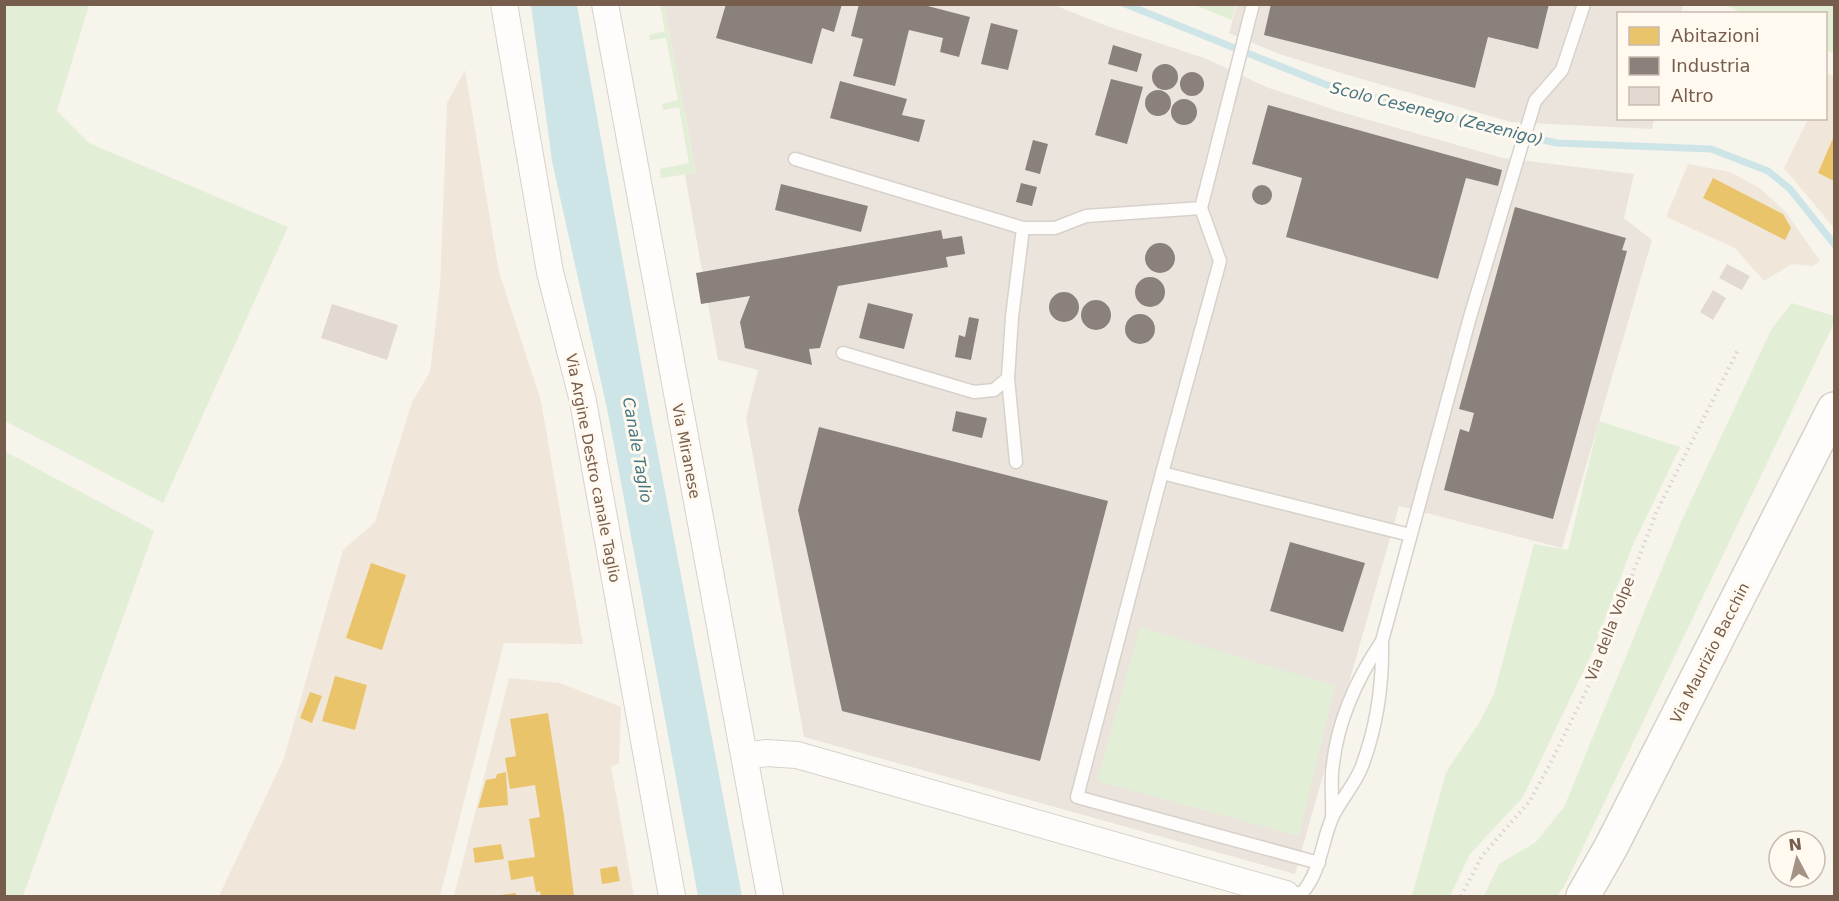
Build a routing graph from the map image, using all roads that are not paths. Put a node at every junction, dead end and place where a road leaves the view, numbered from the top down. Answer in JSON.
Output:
{"nodes":[{"id":1,"x":504,"y":4,"type":"edge"},
{"id":2,"x":605,"y":4,"type":"edge"},
{"id":3,"x":1253,"y":4,"type":"edge"},
{"id":4,"x":1584,"y":4,"type":"edge"},
{"id":5,"x":795,"y":159,"type":"dead end"},
{"id":6,"x":1201,"y":208,"type":"junction"},
{"id":7,"x":1023,"y":228,"type":"junction"},
{"id":8,"x":843,"y":353,"type":"dead end"},
{"id":9,"x":1008,"y":378,"type":"junction"},
{"id":10,"x":1834,"y":409,"type":"edge"},
{"id":11,"x":1016,"y":462,"type":"dead end"},
{"id":12,"x":1162,"y":473,"type":"junction"},
{"id":13,"x":1410,"y":535,"type":"junction"},
{"id":14,"x":1382,"y":641,"type":"junction"},
{"id":15,"x":744,"y":756,"type":"junction"},
{"id":16,"x":1332,"y":819,"type":"junction"},
{"id":17,"x":1319,"y":863,"type":"junction"},
{"id":18,"x":1286,"y":894,"type":"joint"},
{"id":19,"x":672,"y":897,"type":"edge"},
{"id":20,"x":770,"y":897,"type":"edge"},
{"id":21,"x":1583,"y":897,"type":"edge"}],
"edges":[{"from":1,"to":19,"type":"street","name":"Via Argine Destro canale Taglio"},
{"from":2,"to":15,"type":"street","name":"Via Miranese"},
{"from":3,"to":6,"type":"lane"},
{"from":4,"to":13,"type":"lane"},
{"from":5,"to":7,"type":"lane"},
{"from":6,"to":7,"type":"lane"},
{"from":6,"to":12,"type":"lane"},
{"from":7,"to":9,"type":"lane"},
{"from":8,"to":9,"type":"lane"},
{"from":9,"to":11,"type":"lane"},
{"from":10,"to":21,"type":"main road","name":"Via Maurizio Bacchin"},
{"from":12,"to":13,"type":"lane"},
{"from":12,"to":17,"type":"lane"},
{"from":13,"to":14,"type":"lane"},
{"from":14,"to":16,"type":"lane"},
{"from":14,"to":16,"type":"lane"},
{"from":15,"to":18,"type":"street"},
{"from":15,"to":20,"type":"street","name":"Via Miranese"},
{"from":16,"to":17,"type":"lane"},
{"from":17,"to":18,"type":"lane"}]}
